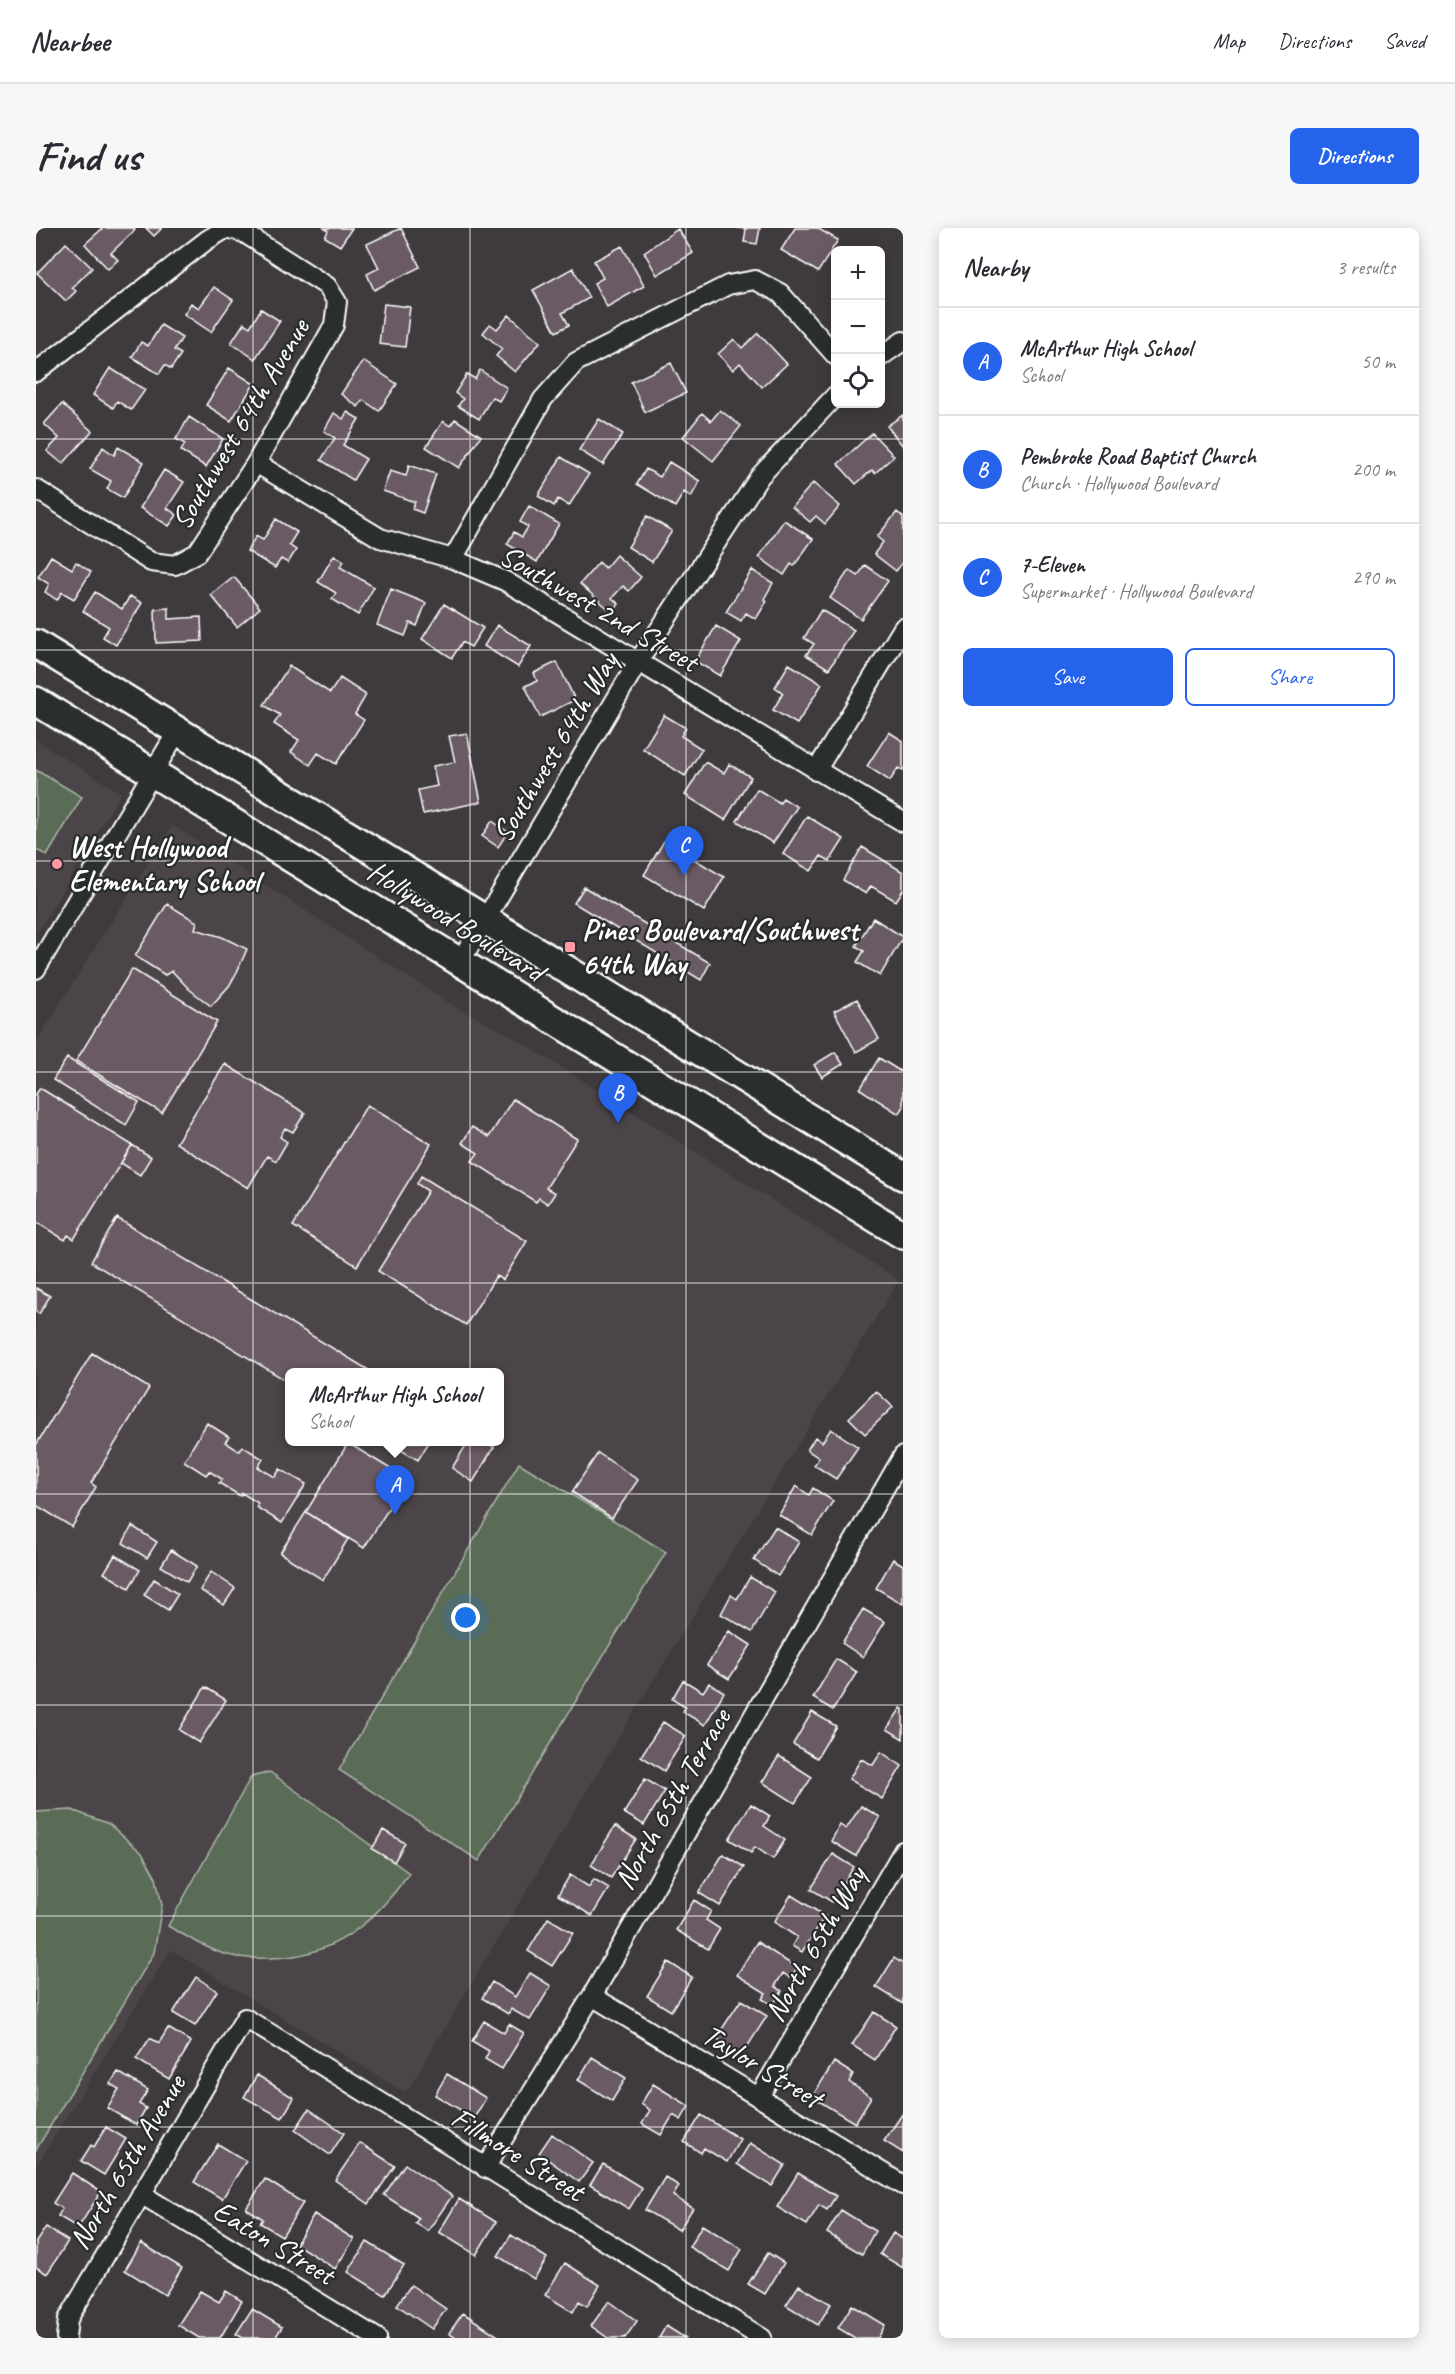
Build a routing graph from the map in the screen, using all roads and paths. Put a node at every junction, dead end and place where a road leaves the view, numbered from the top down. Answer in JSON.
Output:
{"nodes":[{"id":1,"x":227,"y":228,"type":"edge"},
{"id":2,"x":903,"y":341,"type":"edge"},
{"id":3,"x":834,"y":354,"type":"edge"},
{"id":4,"x":884,"y":354,"type":"edge"},
{"id":5,"x":36,"y":372,"type":"edge"},
{"id":6,"x":831,"y":400,"type":"edge"},
{"id":7,"x":256,"y":463,"type":"junction"},
{"id":8,"x":36,"y":489,"type":"edge"},
{"id":9,"x":453,"y":559,"type":"junction"},
{"id":10,"x":903,"y":628,"type":"edge"},
{"id":11,"x":36,"y":644,"type":"edge"},
{"id":12,"x":638,"y":662,"type":"junction"},
{"id":13,"x":36,"y":701,"type":"edge"},
{"id":14,"x":177,"y":732,"type":"junction"},
{"id":15,"x":816,"y":771,"type":"junction"},
{"id":16,"x":153,"y":772,"type":"junction"},
{"id":17,"x":903,"y":822,"type":"edge"},
{"id":18,"x":485,"y":921,"type":"junction"},
{"id":19,"x":460,"y":962,"type":"junction"},
{"id":20,"x":36,"y":969,"type":"edge"},
{"id":21,"x":903,"y":1176,"type":"edge"},
{"id":22,"x":902,"y":1233,"type":"edge"},
{"id":23,"x":903,"y":1456,"type":"edge"},
{"id":24,"x":903,"y":1851,"type":"edge"},
{"id":25,"x":592,"y":1996,"type":"junction"},
{"id":26,"x":245,"y":2018,"type":"joint"},
{"id":27,"x":759,"y":2097,"type":"junction"},
{"id":28,"x":485,"y":2168,"type":"junction"},
{"id":29,"x":903,"y":2185,"type":"edge"},
{"id":30,"x":141,"y":2194,"type":"junction"},
{"id":31,"x":66,"y":2338,"type":"edge"},
{"id":32,"x":377,"y":2338,"type":"edge"},
{"id":33,"x":762,"y":2338,"type":"edge"}],
"edges":[{"from":1,"to":5,"type":"street"},
{"from":1,"to":7,"type":"street","name":"Southwest 64th Avenue"},
{"from":2,"to":4,"type":"street"},
{"from":3,"to":9,"type":"street"},
{"from":6,"to":12,"type":"street","name":"Southwest 64th Way"},
{"from":7,"to":8,"type":"street","name":"Southwest 64th Avenue"},
{"from":7,"to":9,"type":"street","name":"Southwest 2nd Street"},
{"from":9,"to":12,"type":"street","name":"Southwest 2nd Street"},
{"from":10,"to":15,"type":"street"},
{"from":11,"to":14,"type":"highway","name":"Hollywood Boulevard"},
{"from":12,"to":15,"type":"street","name":"Southwest 2nd Street"},
{"from":12,"to":18,"type":"street","name":"Southwest 64th Way"},
{"from":13,"to":16,"type":"highway","name":"Hollywood Boulevard"},
{"from":14,"to":16,"type":"street"},
{"from":14,"to":18,"type":"highway","name":"Hollywood Boulevard"},
{"from":15,"to":17,"type":"street","name":"Southwest 2nd Street"},
{"from":16,"to":19,"type":"highway","name":"Hollywood Boulevard"},
{"from":16,"to":20,"type":"street"},
{"from":18,"to":19,"type":"street","name":"Southwest 64th Way"},
{"from":18,"to":21,"type":"highway","name":"Hollywood Boulevard"},
{"from":19,"to":22,"type":"highway","name":"Hollywood Boulevard"},
{"from":23,"to":25,"type":"street","name":"North 65th Terrace"},
{"from":24,"to":27,"type":"street","name":"North 65th Way"},
{"from":25,"to":27,"type":"street","name":"Taylor Street"},
{"from":25,"to":28,"type":"street","name":"North 65th Terrace"},
{"from":26,"to":28,"type":"street","name":"Fillmore Street"},
{"from":26,"to":30,"type":"street","name":"North 65th Avenue"},
{"from":27,"to":29,"type":"street","name":"Taylor Street"},
{"from":28,"to":33,"type":"street","name":"Fillmore Street"},
{"from":30,"to":31,"type":"street","name":"North 65th Avenue"},
{"from":30,"to":32,"type":"street","name":"Eaton Street"}]}
